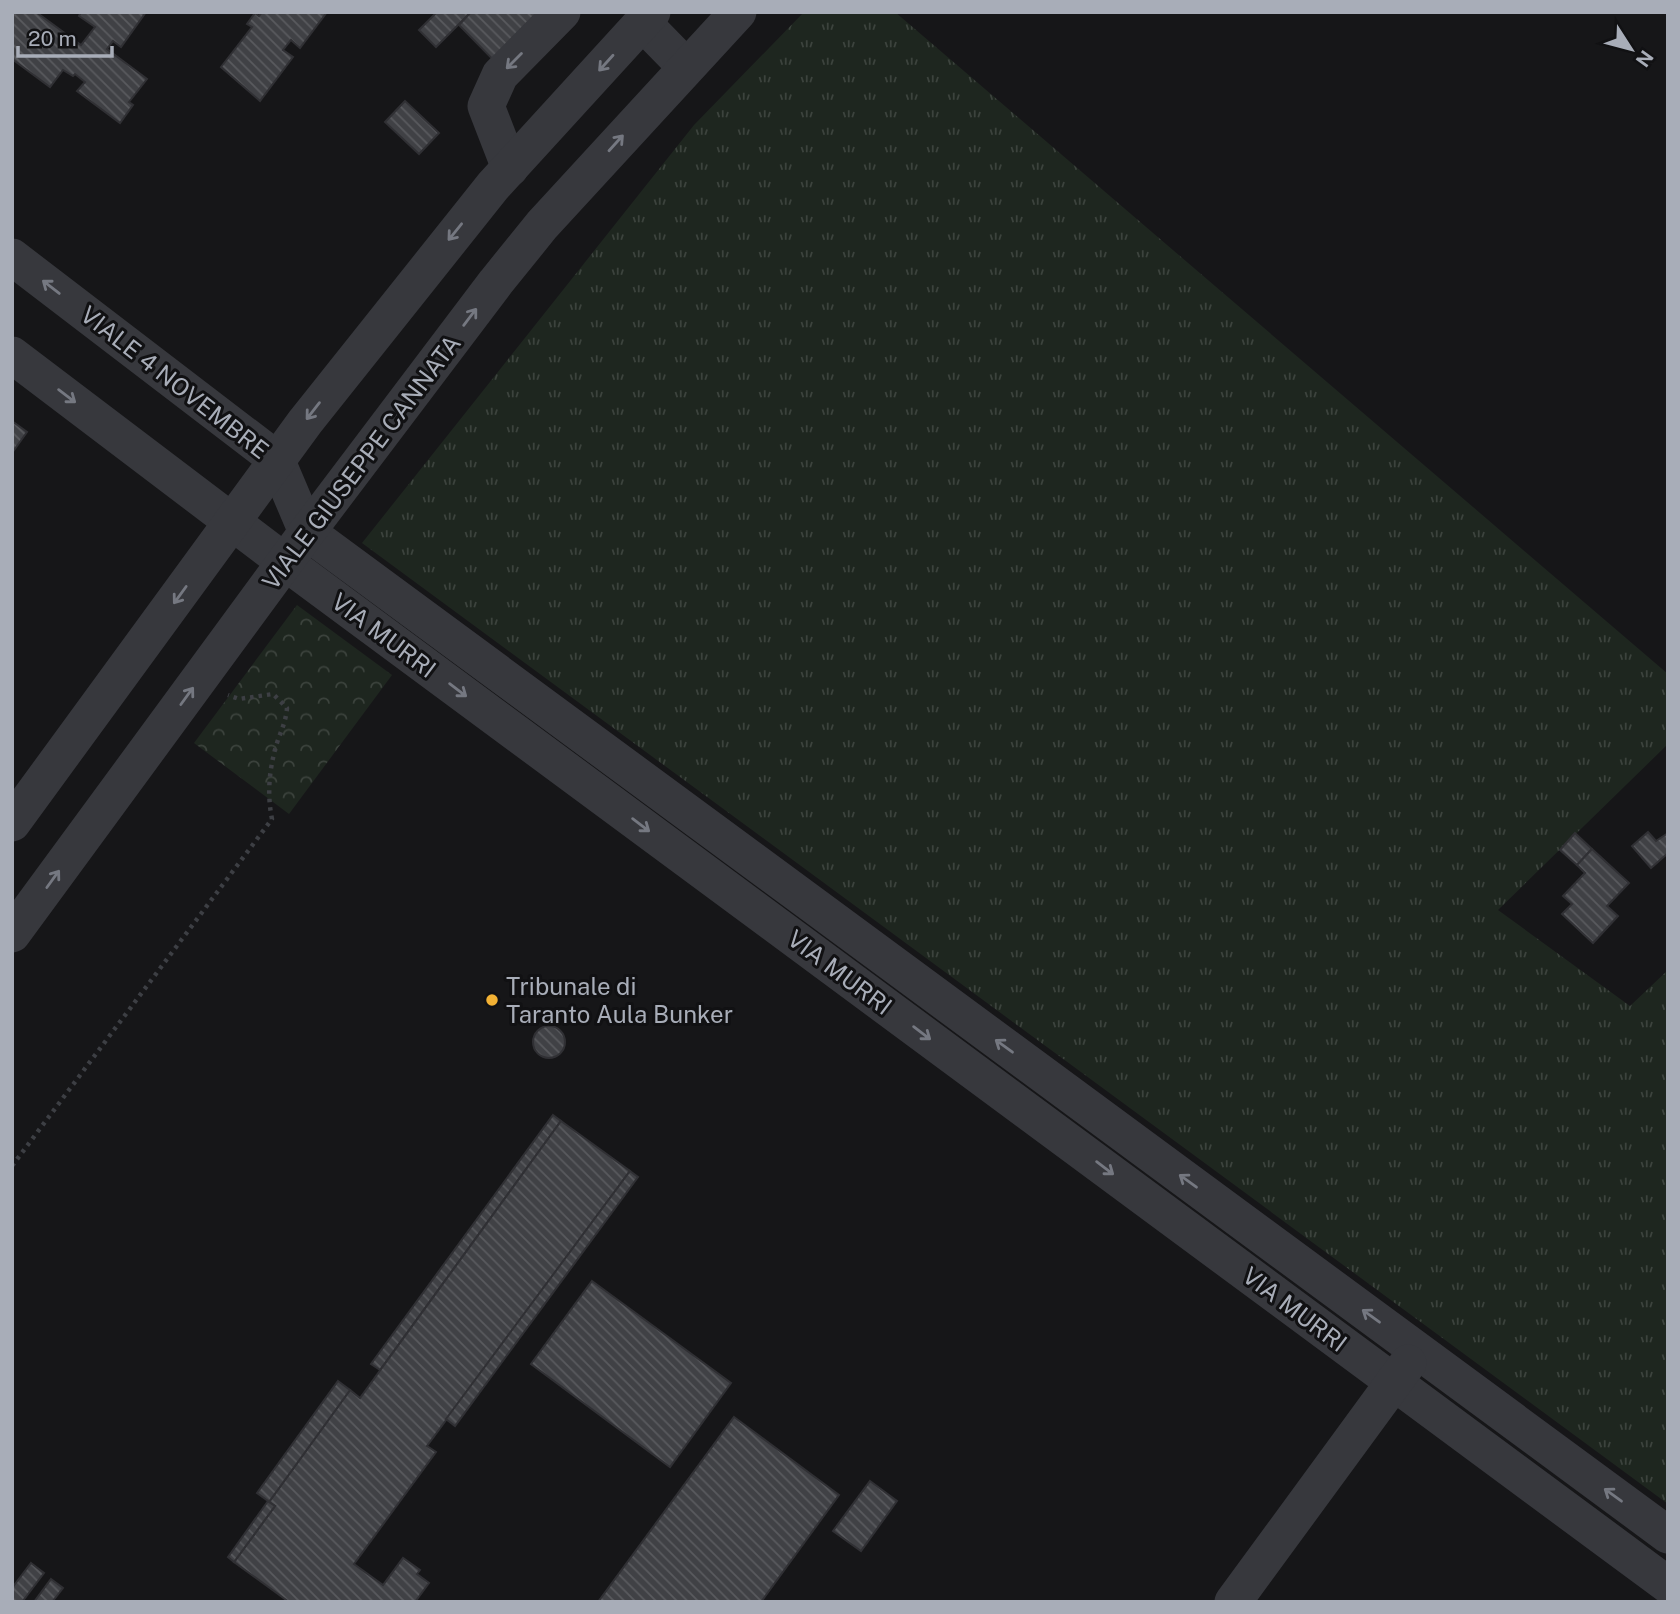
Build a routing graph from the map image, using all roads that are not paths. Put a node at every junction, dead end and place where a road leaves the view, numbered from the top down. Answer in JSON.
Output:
{"nodes":[{"id":1,"x":562,"y":12,"type":"edge"},
{"id":2,"x":738,"y":12,"type":"edge"},
{"id":3,"x":648,"y":18,"type":"edge"},
{"id":4,"x":686,"y":67,"type":"junction"},
{"id":5,"x":510,"y":168,"type":"junction"},
{"id":6,"x":12,"y":257,"type":"edge"},
{"id":7,"x":12,"y":355,"type":"edge"},
{"id":8,"x":276,"y":459,"type":"junction"},
{"id":9,"x":234,"y":522,"type":"junction"},
{"id":10,"x":307,"y":532,"type":"junction"},
{"id":11,"x":285,"y":562,"type":"junction"},
{"id":12,"x":12,"y":823,"type":"edge"},
{"id":13,"x":12,"y":934,"type":"edge"},
{"id":14,"x":1418,"y":1350,"type":"junction"},
{"id":15,"x":1394,"y":1382,"type":"junction"},
{"id":16,"x":1668,"y":1535,"type":"edge"},
{"id":17,"x":1668,"y":1585,"type":"edge"},
{"id":18,"x":1233,"y":1602,"type":"edge"}],
"edges":[{"from":1,"to":5,"type":"street","one_way":true},
{"from":2,"to":4,"type":"street","name":"VIALE GIUSEPPE CANNATA"},
{"from":3,"to":4,"type":"street"},
{"from":3,"to":5,"type":"street","one_way":true},
{"from":10,"to":4,"type":"street","name":"VIALE GIUSEPPE CANNATA","one_way":true},
{"from":5,"to":8,"type":"street","one_way":true},
{"from":8,"to":6,"type":"street","name":"VIALE 4 NOVEMBRE","one_way":true},
{"from":7,"to":9,"type":"street","one_way":true},
{"from":8,"to":9,"type":"street"},
{"from":8,"to":10,"type":"street","name":"VIALE 4 NOVEMBRE"},
{"from":9,"to":11,"type":"street"},
{"from":9,"to":12,"type":"street","one_way":true},
{"from":10,"to":11,"type":"street","name":"VIALE GIUSEPPE CANNATA"},
{"from":14,"to":10,"type":"street","name":"VIA MURRI","one_way":true},
{"from":13,"to":11,"type":"street","name":"VIALE GIUSEPPE CANNATA","one_way":true},
{"from":11,"to":15,"type":"street","name":"VIA MURRI","one_way":true},
{"from":14,"to":15,"type":"street"},
{"from":16,"to":14,"type":"street","name":"VIA MURRI","one_way":true},
{"from":15,"to":17,"type":"street","name":"VIA MURRI"},
{"from":15,"to":18,"type":"street"}]}
